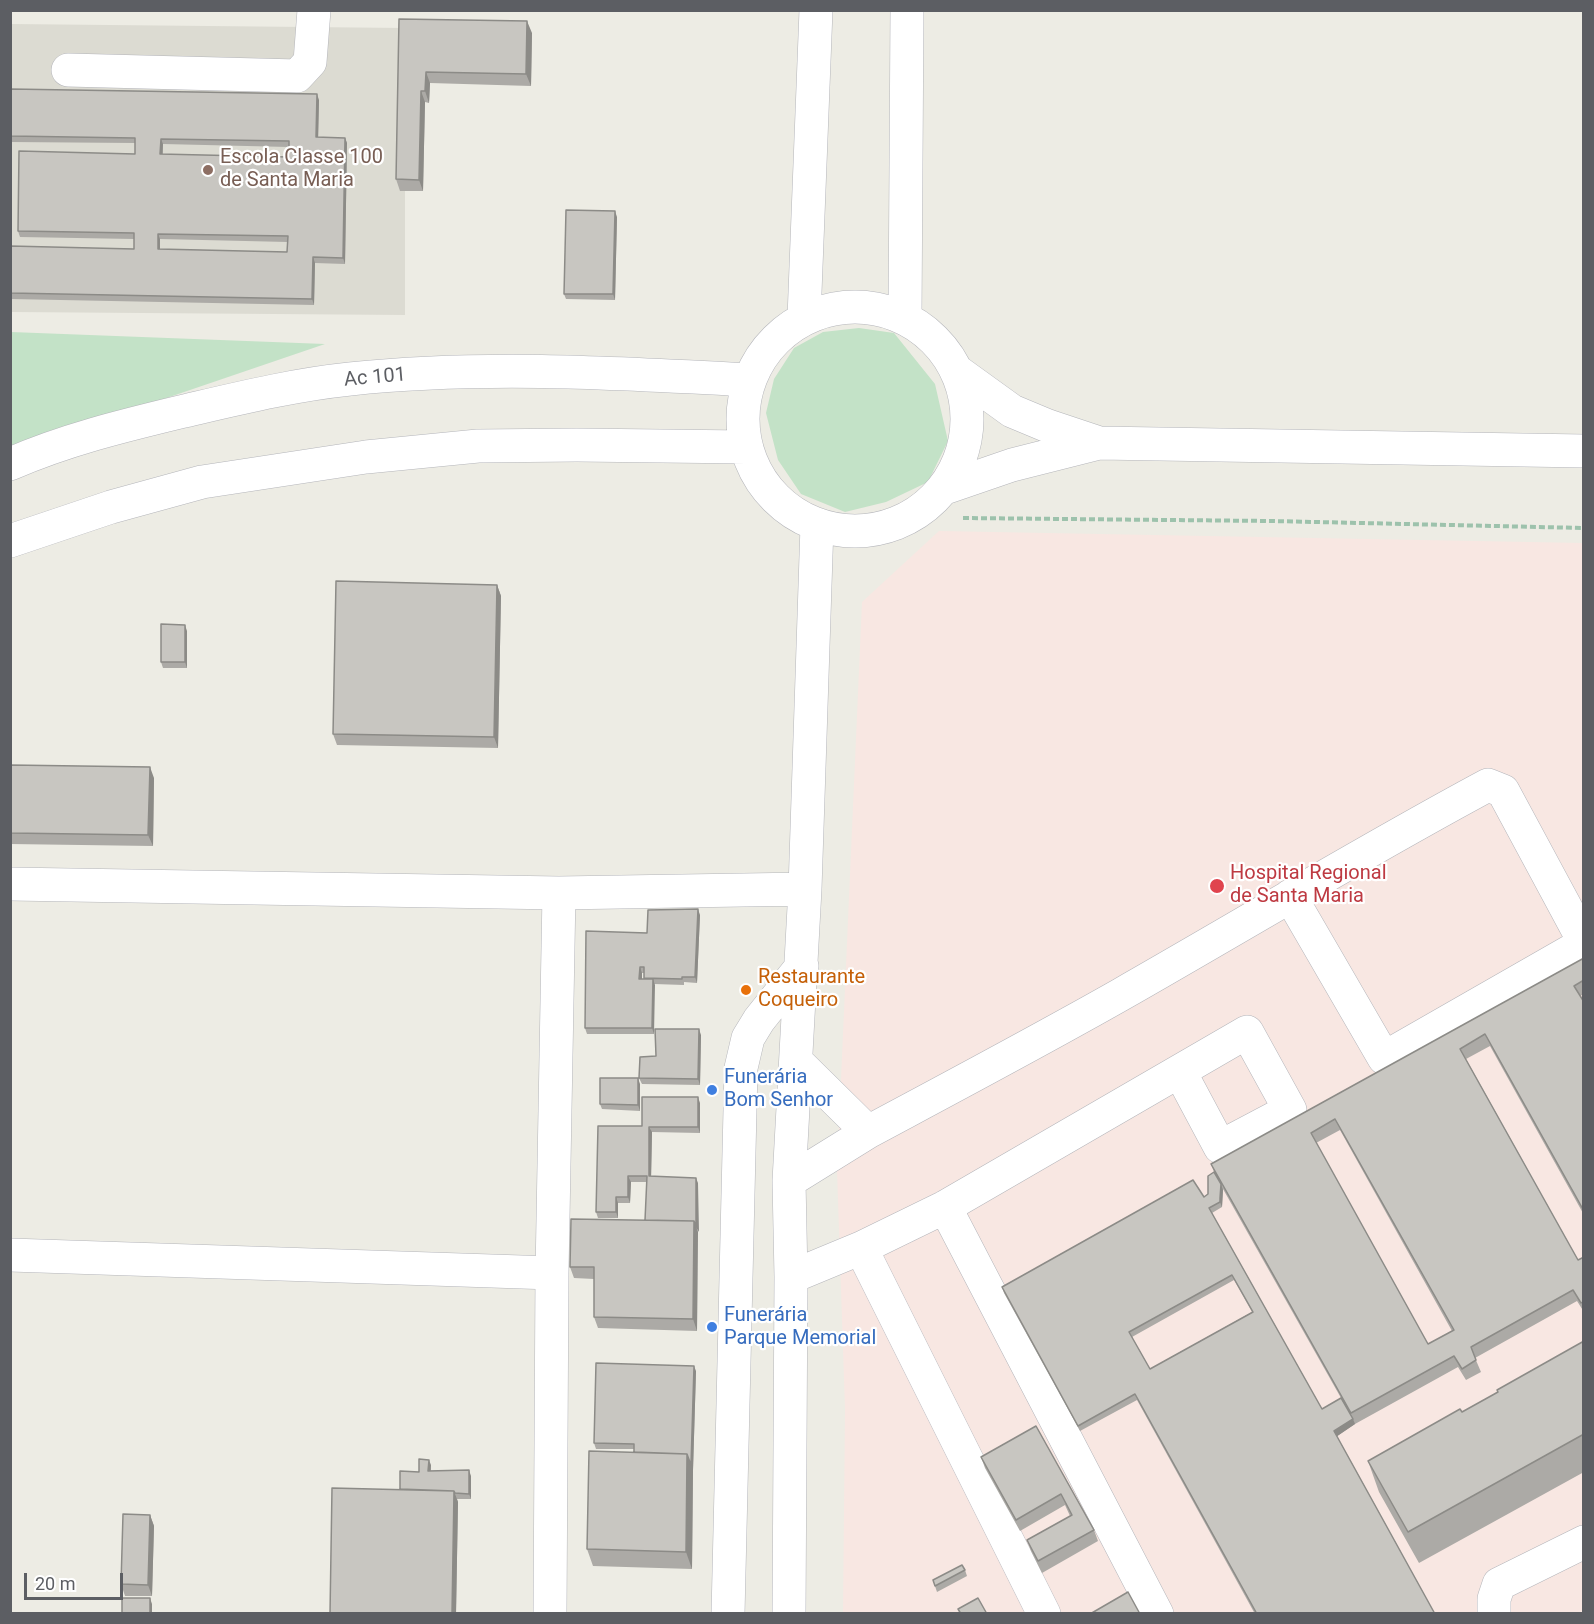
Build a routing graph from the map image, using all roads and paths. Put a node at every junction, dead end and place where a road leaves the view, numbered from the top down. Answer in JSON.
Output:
{"nodes":[{"id":1,"x":314,"y":10,"type":"edge"},
{"id":2,"x":816,"y":10,"type":"edge"},
{"id":3,"x":907,"y":10,"type":"edge"},
{"id":4,"x":68,"y":70,"type":"dead end"},
{"id":5,"x":905,"y":317,"type":"junction"},
{"id":6,"x":804,"y":318,"type":"junction"},
{"id":7,"x":958,"y":372,"type":"junction"},
{"id":8,"x":750,"y":380,"type":"junction"},
{"id":9,"x":1099,"y":443,"type":"junction"},
{"id":10,"x":746,"y":447,"type":"junction"},
{"id":11,"x":1584,"y":451,"type":"edge"},
{"id":12,"x":10,"y":464,"type":"edge"},
{"id":13,"x":931,"y":509,"type":"junction"},
{"id":14,"x":961,"y":518,"type":"dead end"},
{"id":15,"x":817,"y":525,"type":"junction"},
{"id":16,"x":1584,"y":528,"type":"edge"},
{"id":17,"x":10,"y":542,"type":"edge"},
{"id":18,"x":10,"y":884,"type":"edge"},
{"id":19,"x":806,"y":889,"type":"junction"},
{"id":20,"x":559,"y":893,"type":"junction"},
{"id":21,"x":1290,"y":896,"type":"junction"},
{"id":22,"x":802,"y":966,"type":"junction"},
{"id":23,"x":796,"y":1062,"type":"junction"},
{"id":24,"x":1179,"y":1072,"type":"dead end"},
{"id":25,"x":868,"y":1132,"type":"junction"},
{"id":26,"x":789,"y":1181,"type":"junction"},
{"id":27,"x":945,"y":1207,"type":"junction"},
{"id":28,"x":861,"y":1248,"type":"junction"},
{"id":29,"x":10,"y":1255,"type":"edge"},
{"id":30,"x":552,"y":1273,"type":"junction"},
{"id":31,"x":791,"y":1277,"type":"junction"},
{"id":32,"x":1584,"y":1542,"type":"edge"},
{"id":33,"x":550,"y":1614,"type":"edge"},
{"id":34,"x":728,"y":1614,"type":"edge"},
{"id":35,"x":789,"y":1614,"type":"edge"},
{"id":36,"x":1044,"y":1614,"type":"edge"},
{"id":37,"x":1157,"y":1614,"type":"edge"},
{"id":38,"x":1494,"y":1614,"type":"edge"}],
"edges":[{"from":1,"to":4,"type":"street"},
{"from":2,"to":6,"type":"street"},
{"from":3,"to":5,"type":"street"},
{"from":5,"to":6,"type":"street"},
{"from":5,"to":7,"type":"street"},
{"from":6,"to":8,"type":"street"},
{"from":7,"to":9,"type":"street"},
{"from":7,"to":13,"type":"street"},
{"from":8,"to":10,"type":"street"},
{"from":8,"to":12,"type":"street","name":"Ac 101"},
{"from":9,"to":11,"type":"street"},
{"from":9,"to":13,"type":"street"},
{"from":10,"to":15,"type":"street"},
{"from":10,"to":17,"type":"street"},
{"from":13,"to":15,"type":"street"},
{"from":14,"to":16,"type":"path"},
{"from":15,"to":19,"type":"street"},
{"from":18,"to":20,"type":"street"},
{"from":19,"to":20,"type":"street"},
{"from":19,"to":22,"type":"street"},
{"from":20,"to":30,"type":"street"},
{"from":21,"to":21,"type":"street"},
{"from":21,"to":25,"type":"street"},
{"from":22,"to":23,"type":"street"},
{"from":22,"to":34,"type":"street"},
{"from":23,"to":25,"type":"street"},
{"from":23,"to":26,"type":"street"},
{"from":24,"to":27,"type":"street"},
{"from":25,"to":26,"type":"street"},
{"from":26,"to":31,"type":"street"},
{"from":27,"to":28,"type":"street"},
{"from":27,"to":37,"type":"street"},
{"from":28,"to":31,"type":"street"},
{"from":28,"to":36,"type":"street"},
{"from":29,"to":30,"type":"street"},
{"from":30,"to":33,"type":"street"},
{"from":31,"to":35,"type":"street"},
{"from":32,"to":38,"type":"street"}]}
